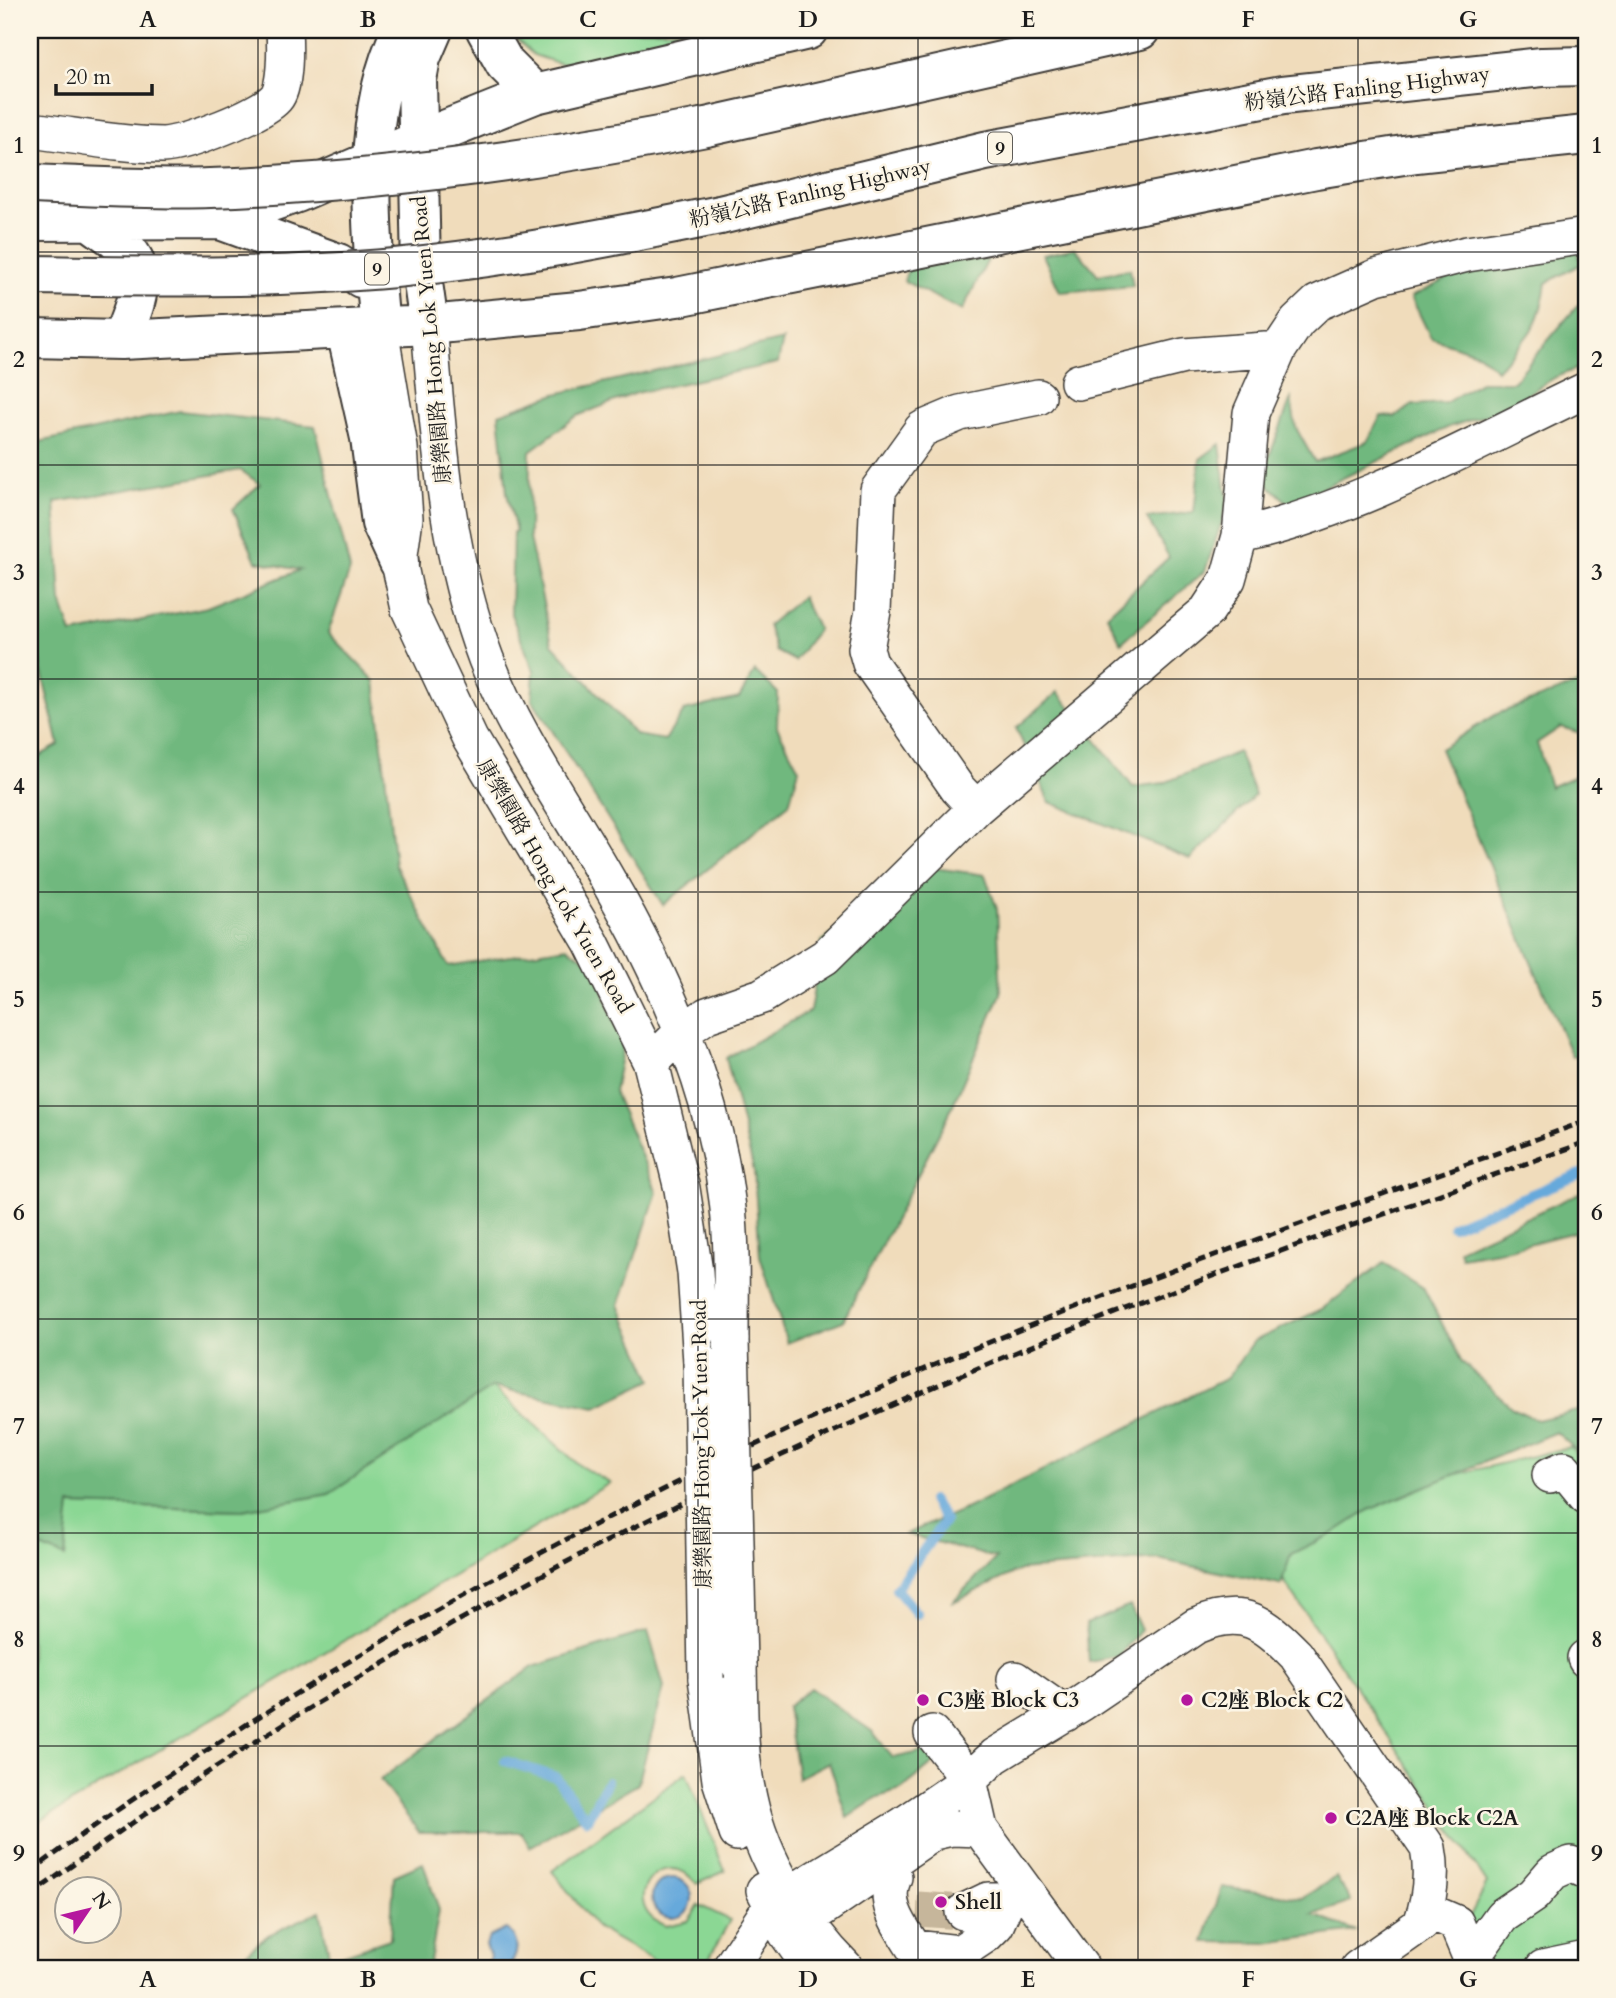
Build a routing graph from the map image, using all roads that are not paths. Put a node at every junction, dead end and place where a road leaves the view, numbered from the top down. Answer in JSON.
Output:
{"nodes":[{"id":1,"x":402,"y":30,"type":"edge"},
{"id":2,"x":433,"y":30,"type":"edge"},
{"id":3,"x":486,"y":30,"type":"edge"},
{"id":4,"x":808,"y":30,"type":"edge"},
{"id":5,"x":1140,"y":30,"type":"edge"},
{"id":6,"x":291,"y":35,"type":"edge"},
{"id":7,"x":1586,"y":66,"type":"edge"},
{"id":8,"x":536,"y":94,"type":"junction"},
{"id":9,"x":30,"y":130,"type":"edge"},
{"id":10,"x":1586,"y":135,"type":"edge"},
{"id":11,"x":417,"y":141,"type":"junction"},
{"id":12,"x":373,"y":159,"type":"junction"},
{"id":13,"x":30,"y":184,"type":"edge"},
{"id":14,"x":89,"y":220,"type":"junction"},
{"id":15,"x":220,"y":220,"type":"junction"},
{"id":16,"x":30,"y":221,"type":"edge"},
{"id":17,"x":1586,"y":236,"type":"edge"},
{"id":18,"x":30,"y":275,"type":"edge"},
{"id":19,"x":374,"y":286,"type":"junction"},
{"id":20,"x":429,"y":325,"type":"junction"},
{"id":21,"x":363,"y":330,"type":"junction"},
{"id":22,"x":121,"y":340,"type":"junction"},
{"id":23,"x":35,"y":341,"type":"edge"},
{"id":24,"x":1279,"y":349,"type":"junction"},
{"id":25,"x":1078,"y":382,"type":"dead end"},
{"id":26,"x":1586,"y":390,"type":"edge"},
{"id":27,"x":1038,"y":397,"type":"dead end"},
{"id":28,"x":1240,"y":536,"type":"junction"},
{"id":29,"x":399,"y":562,"type":"joint"},
{"id":30,"x":976,"y":808,"type":"junction"},
{"id":31,"x":681,"y":1033,"type":"junction"},
{"id":32,"x":651,"y":1063,"type":"junction"},
{"id":33,"x":1550,"y":1475,"type":"dead end"},
{"id":34,"x":1586,"y":1496,"type":"edge"},
{"id":35,"x":1015,"y":1679,"type":"dead end"},
{"id":36,"x":1065,"y":1714,"type":"junction"},
{"id":37,"x":932,"y":1733,"type":"dead end"},
{"id":38,"x":969,"y":1780,"type":"junction"},
{"id":39,"x":981,"y":1829,"type":"junction"},
{"id":40,"x":1581,"y":1862,"type":"edge"},
{"id":41,"x":890,"y":1870,"type":"junction"},
{"id":42,"x":1015,"y":1894,"type":"junction"},
{"id":43,"x":916,"y":1909,"type":"dead end"},
{"id":44,"x":1426,"y":1910,"type":"junction"},
{"id":45,"x":963,"y":1912,"type":"tunnel mouth"},
{"id":46,"x":789,"y":1913,"type":"junction"},
{"id":47,"x":1586,"y":1959,"type":"edge"},
{"id":48,"x":1476,"y":1964,"type":"edge"},
{"id":49,"x":730,"y":1968,"type":"edge"},
{"id":50,"x":755,"y":1968,"type":"edge"},
{"id":51,"x":811,"y":1968,"type":"edge"},
{"id":52,"x":846,"y":1968,"type":"edge"},
{"id":53,"x":1082,"y":1968,"type":"edge"},
{"id":54,"x":1358,"y":1968,"type":"edge"},
{"id":55,"x":1544,"y":1968,"type":"edge"}],
"edges":[{"from":1,"to":12,"type":"main road"},
{"from":2,"to":11,"type":"main road","name":"康樂園路 Hong Lok Yuen Road"},
{"from":3,"to":8,"type":"main road"},
{"from":4,"to":8,"type":"main road"},
{"from":5,"to":13,"type":"main road","bridge":true},
{"from":6,"to":9,"type":"street"},
{"from":7,"to":18,"type":"main road","name":"粉嶺公路 Fanling Highway","number":"9","bridge":true},
{"from":8,"to":11,"type":"main road"},
{"from":10,"to":20,"type":"main road"},
{"from":11,"to":12,"type":"main road"},
{"from":11,"to":20,"type":"main road","name":"康樂園路 Hong Lok Yuen Road"},
{"from":12,"to":15,"type":"main road"},
{"from":12,"to":19,"type":"main road"},
{"from":14,"to":15,"type":"main road"},
{"from":14,"to":16,"type":"main road"},
{"from":14,"to":22,"type":"main road"},
{"from":15,"to":19,"type":"main road"},
{"from":17,"to":24,"type":"street"},
{"from":19,"to":20,"type":"main road"},
{"from":19,"to":21,"type":"main road"},
{"from":20,"to":21,"type":"main road"},
{"from":20,"to":31,"type":"street","name":"康樂園路 Hong Lok Yuen Road"},
{"from":21,"to":22,"type":"main road"},
{"from":21,"to":29,"type":"main road"},
{"from":22,"to":23,"type":"main road"},
{"from":24,"to":25,"type":"street"},
{"from":24,"to":28,"type":"street"},
{"from":26,"to":28,"type":"street"},
{"from":27,"to":30,"type":"street"},
{"from":28,"to":30,"type":"street"},
{"from":29,"to":32,"type":"street","name":"康樂園路 Hong Lok Yuen Road"},
{"from":30,"to":31,"type":"street"},
{"from":31,"to":32,"type":"street"},
{"from":31,"to":46,"type":"street","name":"康樂園路 Hong Lok Yuen Road","bridge":true},
{"from":32,"to":46,"type":"street","name":"康樂園路 Hong Lok Yuen Road","bridge":true},
{"from":33,"to":34,"type":"street"},
{"from":35,"to":36,"type":"street"},
{"from":36,"to":38,"type":"street"},
{"from":36,"to":44,"type":"street"},
{"from":37,"to":38,"type":"street"},
{"from":38,"to":39,"type":"street"},
{"from":38,"to":46,"type":"street"},
{"from":39,"to":41,"type":"street"},
{"from":39,"to":42,"type":"street"},
{"from":40,"to":48,"type":"street"},
{"from":41,"to":42,"type":"street"},
{"from":41,"to":43,"type":"street"},
{"from":41,"to":46,"type":"street"},
{"from":42,"to":45,"type":"street"},
{"from":42,"to":53,"type":"street"},
{"from":44,"to":48,"type":"street"},
{"from":44,"to":54,"type":"street"},
{"from":46,"to":49,"type":"street"},
{"from":46,"to":50,"type":"street"},
{"from":46,"to":51,"type":"street"},
{"from":46,"to":52,"type":"street"},
{"from":47,"to":55,"type":"street"}]}
